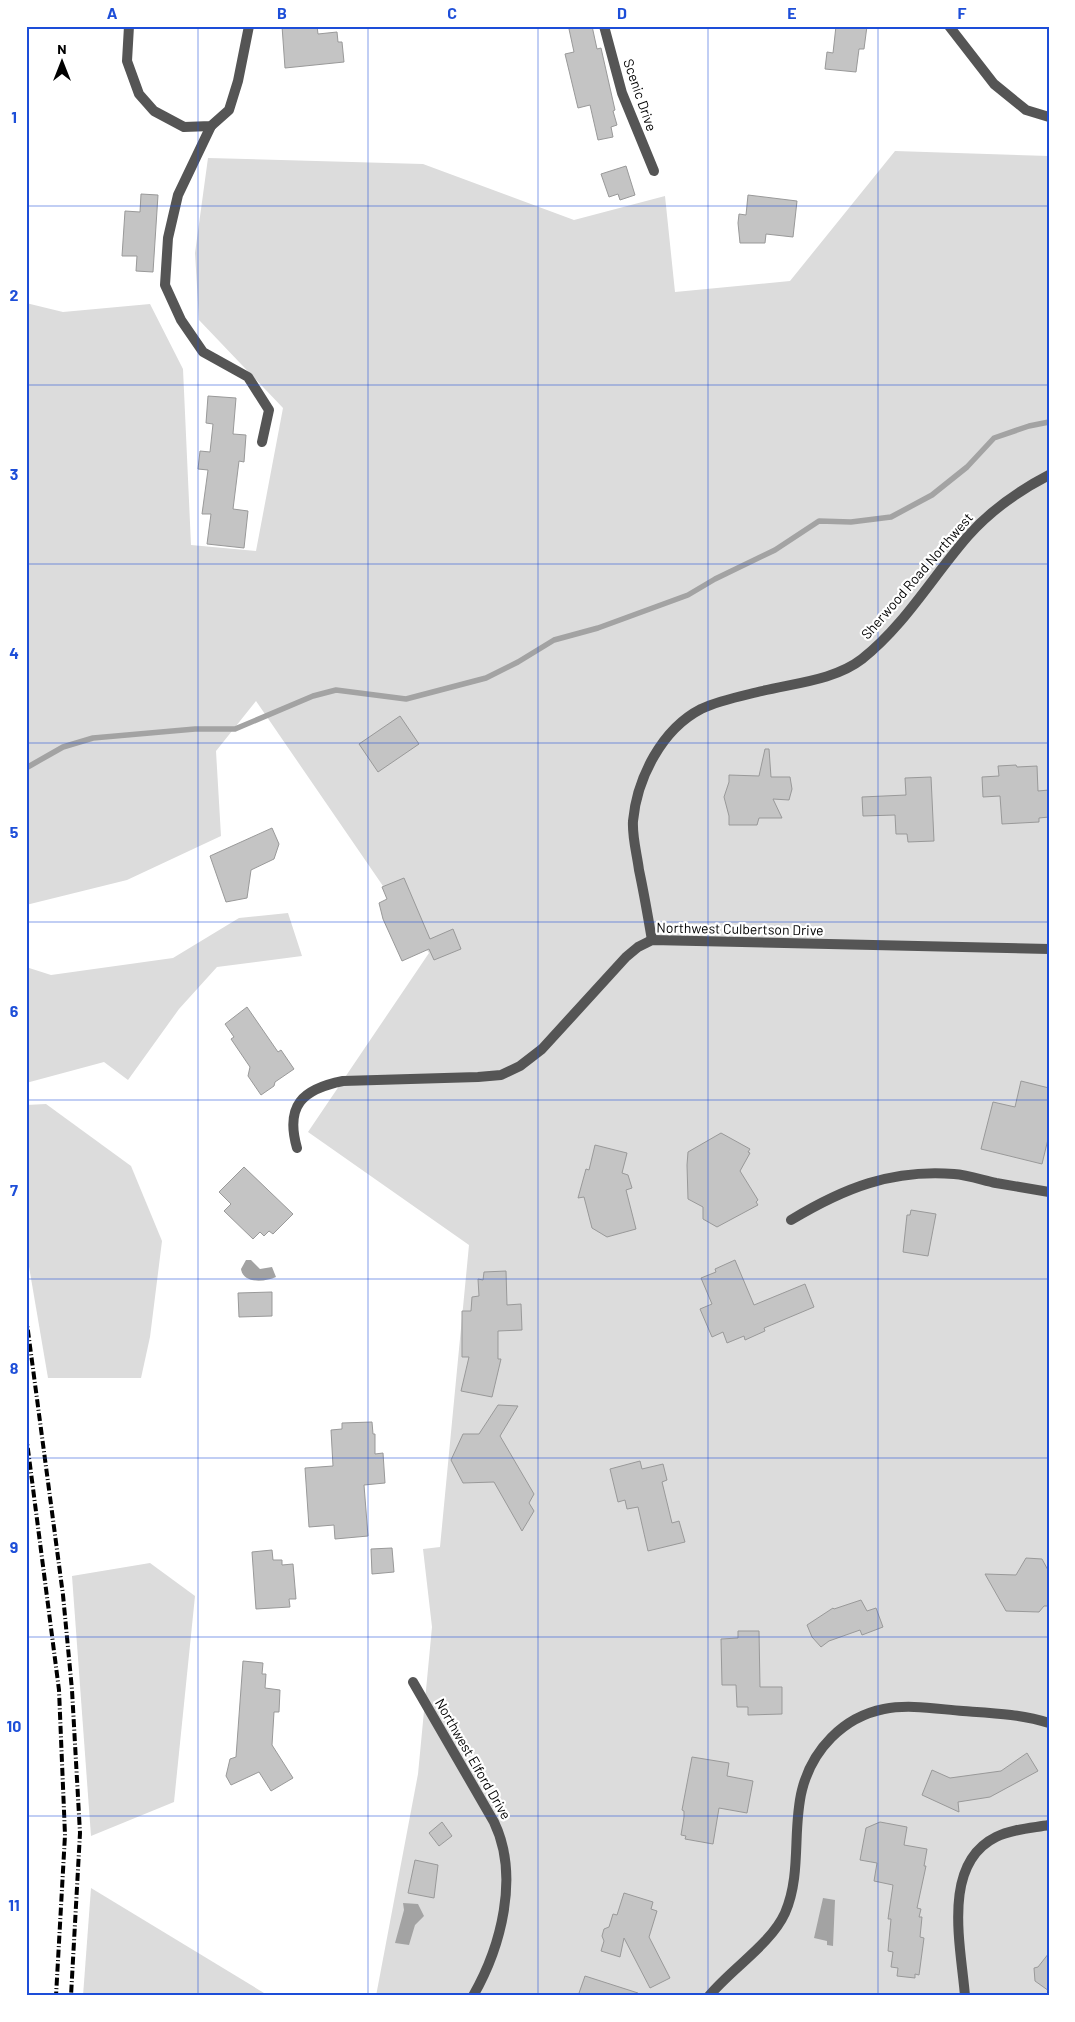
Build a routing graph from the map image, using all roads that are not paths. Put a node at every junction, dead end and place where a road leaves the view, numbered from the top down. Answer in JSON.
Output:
{"nodes":[{"id":1,"x":129,"y":26,"type":"edge"},
{"id":2,"x":249,"y":26,"type":"edge"},
{"id":3,"x":604,"y":26,"type":"edge"},
{"id":4,"x":949,"y":26,"type":"edge"},
{"id":5,"x":1049,"y":117,"type":"edge"},
{"id":6,"x":211,"y":126,"type":"junction"},
{"id":7,"x":654,"y":171,"type":"dead end"},
{"id":8,"x":262,"y":442,"type":"dead end"},
{"id":9,"x":1049,"y":475,"type":"edge"},
{"id":10,"x":652,"y":940,"type":"junction"},
{"id":11,"x":1049,"y":949,"type":"edge"},
{"id":12,"x":297,"y":1148,"type":"dead end"},
{"id":13,"x":1049,"y":1192,"type":"edge"},
{"id":14,"x":791,"y":1220,"type":"dead end"},
{"id":15,"x":413,"y":1682,"type":"dead end"},
{"id":16,"x":1049,"y":1723,"type":"edge"},
{"id":17,"x":1049,"y":1825,"type":"edge"},
{"id":18,"x":473,"y":1996,"type":"edge"},
{"id":19,"x":709,"y":1996,"type":"edge"},
{"id":20,"x":965,"y":1996,"type":"edge"}],
"edges":[{"from":1,"to":6,"type":"street"},
{"from":2,"to":6,"type":"street"},
{"from":3,"to":7,"type":"street","name":"Scenic Drive"},
{"from":4,"to":5,"type":"street"},
{"from":6,"to":8,"type":"street"},
{"from":9,"to":10,"type":"street","name":"Sherwood Road Northwest"},
{"from":10,"to":11,"type":"street","name":"Northwest Culbertson Drive"},
{"from":10,"to":12,"type":"street","name":"Northwest Culbertson Drive"},
{"from":13,"to":14,"type":"street"},
{"from":15,"to":18,"type":"street","name":"Northwest Elford Drive"},
{"from":16,"to":19,"type":"street"},
{"from":17,"to":20,"type":"street"}]}
